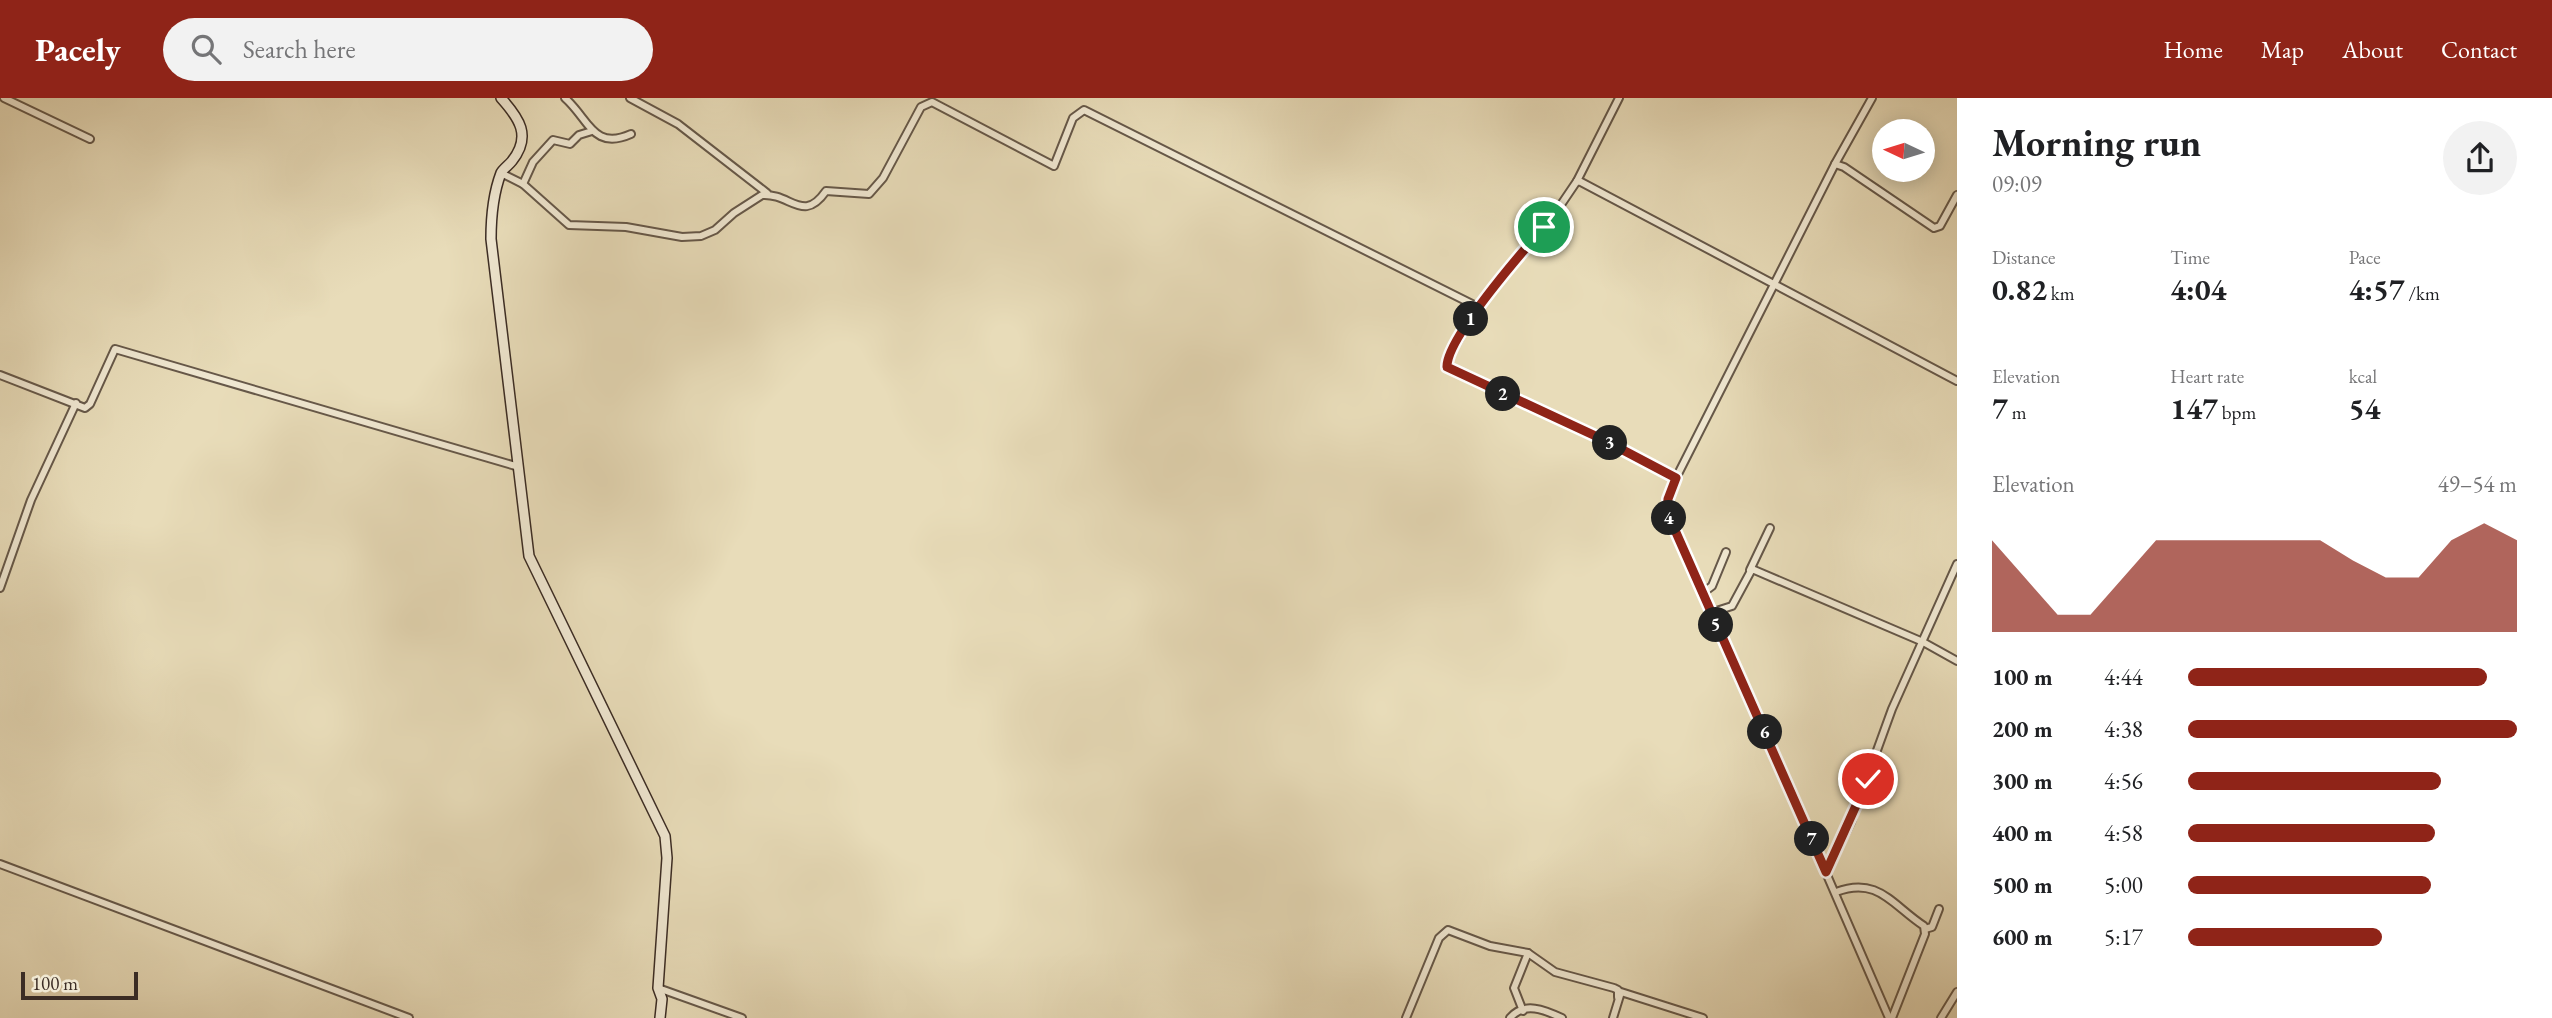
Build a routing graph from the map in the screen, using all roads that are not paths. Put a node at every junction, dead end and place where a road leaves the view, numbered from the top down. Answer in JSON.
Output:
{"nodes":[{"id":1,"x":4,"y":98,"type":"edge"},
{"id":2,"x":501,"y":98,"type":"edge"},
{"id":3,"x":565,"y":98,"type":"edge"},
{"id":4,"x":630,"y":98,"type":"edge"},
{"id":5,"x":918,"y":98,"type":"edge"},
{"id":6,"x":1619,"y":98,"type":"edge"},
{"id":7,"x":1872,"y":98,"type":"edge"},
{"id":8,"x":925,"y":105,"type":"junction"},
{"id":9,"x":592,"y":131,"type":"junction"},
{"id":10,"x":631,"y":134,"type":"dead end"},
{"id":11,"x":90,"y":139,"type":"dead end"},
{"id":12,"x":1835,"y":164,"type":"junction"},
{"id":13,"x":501,"y":173,"type":"junction"},
{"id":14,"x":1577,"y":181,"type":"junction"},
{"id":15,"x":523,"y":184,"type":"junction"},
{"id":16,"x":769,"y":194,"type":"junction"},
{"id":17,"x":1957,"y":195,"type":"edge"},
{"id":18,"x":1776,"y":283,"type":"junction"},
{"id":19,"x":1478,"y":307,"type":"junction"},
{"id":20,"x":0,"y":375,"type":"edge"},
{"id":21,"x":1957,"y":382,"type":"edge"},
{"id":22,"x":76,"y":403,"type":"junction"},
{"id":23,"x":519,"y":467,"type":"junction"},
{"id":24,"x":1676,"y":478,"type":"junction"},
{"id":25,"x":1769,"y":528,"type":"dead end"},
{"id":26,"x":1726,"y":552,"type":"dead end"},
{"id":27,"x":1957,"y":564,"type":"edge"},
{"id":28,"x":1750,"y":570,"type":"junction"},
{"id":29,"x":0,"y":588,"type":"edge"},
{"id":30,"x":1704,"y":592,"type":"junction"},
{"id":31,"x":1710,"y":613,"type":"junction"},
{"id":32,"x":1923,"y":642,"type":"junction"},
{"id":33,"x":1957,"y":661,"type":"edge"},
{"id":34,"x":0,"y":864,"type":"edge"},
{"id":35,"x":1826,"y":872,"type":"junction"},
{"id":36,"x":1836,"y":892,"type":"junction"},
{"id":37,"x":1939,"y":909,"type":"dead end"},
{"id":38,"x":1925,"y":929,"type":"junction"},
{"id":39,"x":1528,"y":953,"type":"junction"},
{"id":40,"x":657,"y":988,"type":"junction"},
{"id":41,"x":1957,"y":992,"type":"edge"},
{"id":42,"x":1618,"y":997,"type":"junction"},
{"id":43,"x":1523,"y":1010,"type":"junction"},
{"id":44,"x":409,"y":1018,"type":"edge"},
{"id":45,"x":660,"y":1018,"type":"edge"},
{"id":46,"x":742,"y":1018,"type":"edge"},
{"id":47,"x":1406,"y":1018,"type":"edge"},
{"id":48,"x":1510,"y":1018,"type":"edge"},
{"id":49,"x":1562,"y":1018,"type":"edge"},
{"id":50,"x":1613,"y":1018,"type":"edge"},
{"id":51,"x":1703,"y":1018,"type":"edge"},
{"id":52,"x":1891,"y":1018,"type":"edge"},
{"id":53,"x":1941,"y":1018,"type":"edge"}],
"edges":[{"from":1,"to":11,"type":"street"},
{"from":2,"to":13,"type":"street"},
{"from":3,"to":9,"type":"street"},
{"from":4,"to":16,"type":"street"},
{"from":5,"to":8,"type":"street"},
{"from":6,"to":14,"type":"street"},
{"from":7,"to":12,"type":"street"},
{"from":8,"to":16,"type":"street"},
{"from":8,"to":19,"type":"street"},
{"from":9,"to":10,"type":"street"},
{"from":9,"to":15,"type":"street"},
{"from":12,"to":17,"type":"street"},
{"from":12,"to":18,"type":"street"},
{"from":13,"to":15,"type":"street"},
{"from":13,"to":23,"type":"street"},
{"from":14,"to":18,"type":"street"},
{"from":14,"to":19,"type":"street"},
{"from":15,"to":16,"type":"street"},
{"from":18,"to":21,"type":"street"},
{"from":18,"to":24,"type":"street"},
{"from":19,"to":24,"type":"street"},
{"from":20,"to":22,"type":"street"},
{"from":22,"to":23,"type":"street"},
{"from":22,"to":29,"type":"street"},
{"from":23,"to":40,"type":"street"},
{"from":24,"to":30,"type":"street"},
{"from":25,"to":28,"type":"street"},
{"from":26,"to":30,"type":"street"},
{"from":27,"to":32,"type":"street"},
{"from":28,"to":31,"type":"street"},
{"from":28,"to":32,"type":"street"},
{"from":30,"to":31,"type":"street"},
{"from":31,"to":35,"type":"street"},
{"from":32,"to":33,"type":"street"},
{"from":32,"to":35,"type":"street"},
{"from":34,"to":44,"type":"street"},
{"from":35,"to":36,"type":"street"},
{"from":36,"to":38,"type":"street"},
{"from":36,"to":52,"type":"street"},
{"from":37,"to":38,"type":"street"},
{"from":38,"to":52,"type":"street"},
{"from":39,"to":42,"type":"street"},
{"from":39,"to":43,"type":"street"},
{"from":39,"to":47,"type":"street"},
{"from":40,"to":45,"type":"street"},
{"from":40,"to":46,"type":"street"},
{"from":41,"to":53,"type":"street"},
{"from":42,"to":50,"type":"street"},
{"from":42,"to":51,"type":"street"},
{"from":43,"to":48,"type":"street"},
{"from":43,"to":49,"type":"street"}]}
